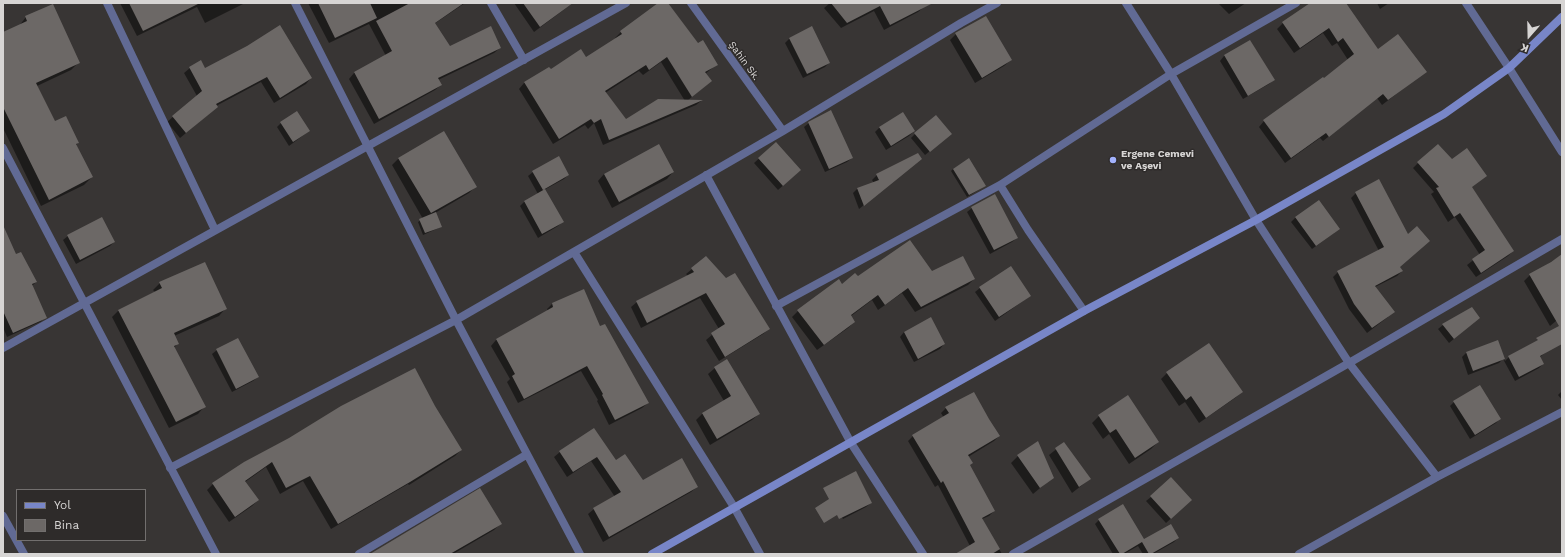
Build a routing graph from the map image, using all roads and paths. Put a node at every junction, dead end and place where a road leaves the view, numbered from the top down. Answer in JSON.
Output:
{"nodes":[{"id":1,"x":107,"y":3,"type":"edge"},
{"id":2,"x":295,"y":3,"type":"edge"},
{"id":3,"x":491,"y":3,"type":"edge"},
{"id":4,"x":626,"y":3,"type":"edge"},
{"id":5,"x":691,"y":3,"type":"edge"},
{"id":6,"x":997,"y":3,"type":"edge"},
{"id":7,"x":1126,"y":3,"type":"edge"},
{"id":8,"x":1296,"y":3,"type":"edge"},
{"id":9,"x":1466,"y":3,"type":"edge"},
{"id":10,"x":1562,"y":17,"type":"edge"},
{"id":11,"x":524,"y":60,"type":"junction"},
{"id":12,"x":1509,"y":68,"type":"junction"},
{"id":13,"x":1171,"y":74,"type":"junction"},
{"id":14,"x":783,"y":131,"type":"junction"},
{"id":15,"x":367,"y":146,"type":"junction"},
{"id":16,"x":3,"y":148,"type":"edge"},
{"id":17,"x":1562,"y":152,"type":"edge"},
{"id":18,"x":706,"y":175,"type":"junction"},
{"id":19,"x":1000,"y":185,"type":"junction"},
{"id":20,"x":1256,"y":220,"type":"junction"},
{"id":21,"x":215,"y":230,"type":"junction"},
{"id":22,"x":1562,"y":239,"type":"edge"},
{"id":23,"x":574,"y":252,"type":"junction"},
{"id":24,"x":84,"y":303,"type":"junction"},
{"id":25,"x":776,"y":306,"type":"junction"},
{"id":26,"x":1084,"y":311,"type":"junction"},
{"id":27,"x":456,"y":320,"type":"junction"},
{"id":28,"x":3,"y":348,"type":"edge"},
{"id":29,"x":1349,"y":363,"type":"junction"},
{"id":30,"x":1562,"y":412,"type":"edge"},
{"id":31,"x":851,"y":443,"type":"junction"},
{"id":32,"x":526,"y":454,"type":"junction"},
{"id":33,"x":170,"y":468,"type":"junction"},
{"id":34,"x":1437,"y":477,"type":"junction"},
{"id":35,"x":734,"y":507,"type":"junction"},
{"id":36,"x":3,"y":516,"type":"edge"},
{"id":37,"x":5,"y":526,"type":"edge"},
{"id":38,"x":24,"y":554,"type":"edge"},
{"id":39,"x":216,"y":554,"type":"edge"},
{"id":40,"x":359,"y":554,"type":"edge"},
{"id":41,"x":580,"y":554,"type":"edge"},
{"id":42,"x":652,"y":554,"type":"edge"},
{"id":43,"x":760,"y":554,"type":"edge"},
{"id":44,"x":923,"y":554,"type":"edge"},
{"id":45,"x":1013,"y":554,"type":"edge"},
{"id":46,"x":1299,"y":554,"type":"edge"}],
"edges":[{"from":1,"to":21,"type":"street"},
{"from":2,"to":15,"type":"street"},
{"from":3,"to":11,"type":"street"},
{"from":4,"to":11,"type":"street"},
{"from":5,"to":14,"type":"street","name":"Şahin Sk."},
{"from":6,"to":14,"type":"street"},
{"from":7,"to":13,"type":"street"},
{"from":8,"to":13,"type":"street"},
{"from":9,"to":12,"type":"street"},
{"from":10,"to":12,"type":"street"},
{"from":11,"to":15,"type":"street"},
{"from":12,"to":17,"type":"street"},
{"from":12,"to":20,"type":"street"},
{"from":13,"to":19,"type":"street"},
{"from":13,"to":20,"type":"street"},
{"from":14,"to":18,"type":"street"},
{"from":15,"to":21,"type":"street"},
{"from":15,"to":27,"type":"street"},
{"from":16,"to":24,"type":"street"},
{"from":18,"to":23,"type":"street"},
{"from":18,"to":25,"type":"street"},
{"from":19,"to":25,"type":"street"},
{"from":19,"to":26,"type":"street"},
{"from":20,"to":26,"type":"street"},
{"from":20,"to":29,"type":"street"},
{"from":21,"to":24,"type":"street"},
{"from":22,"to":29,"type":"street"},
{"from":23,"to":27,"type":"street"},
{"from":23,"to":35,"type":"street"},
{"from":24,"to":28,"type":"street"},
{"from":24,"to":33,"type":"street"},
{"from":25,"to":31,"type":"street"},
{"from":26,"to":31,"type":"street"},
{"from":27,"to":32,"type":"street"},
{"from":27,"to":33,"type":"street"},
{"from":29,"to":34,"type":"street"},
{"from":29,"to":45,"type":"street"},
{"from":30,"to":34,"type":"street"},
{"from":31,"to":35,"type":"street"},
{"from":31,"to":44,"type":"street"},
{"from":32,"to":40,"type":"street"},
{"from":32,"to":41,"type":"street"},
{"from":33,"to":39,"type":"street"},
{"from":34,"to":46,"type":"street"},
{"from":35,"to":42,"type":"street"},
{"from":35,"to":43,"type":"street"},
{"from":36,"to":37,"type":"street"},
{"from":37,"to":38,"type":"street"}]}
